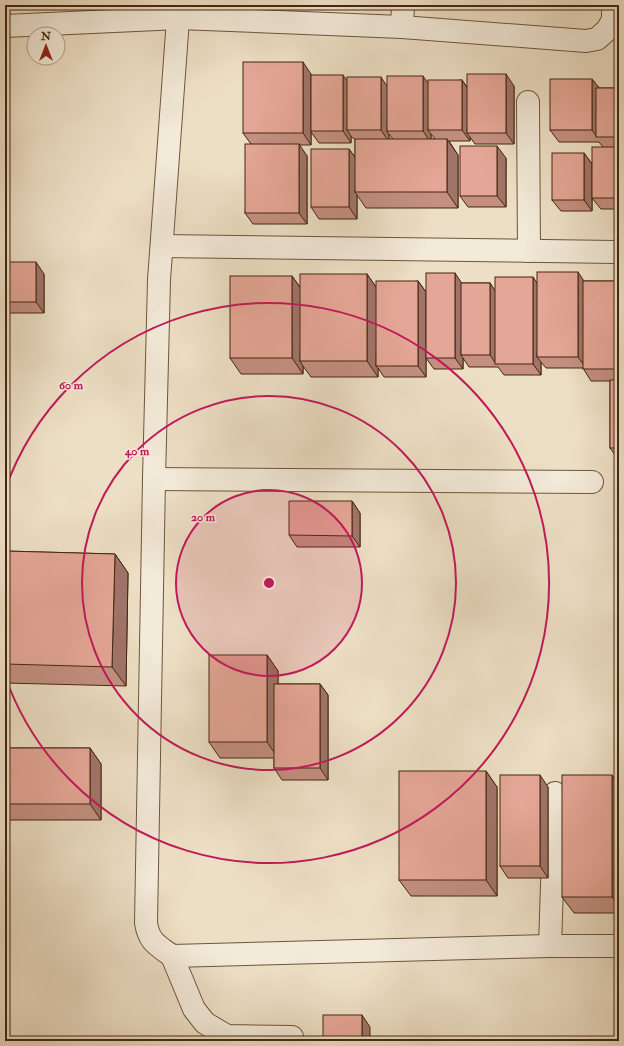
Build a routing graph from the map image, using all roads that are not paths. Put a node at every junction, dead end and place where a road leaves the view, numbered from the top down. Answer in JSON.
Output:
{"nodes":[{"id":1,"x":403,"y":5,"type":"edge"},
{"id":2,"x":613,"y":5,"type":"edge"},
{"id":3,"x":179,"y":11,"type":"edge"},
{"id":4,"x":5,"y":26,"type":"edge"},
{"id":5,"x":402,"y":28,"type":"junction"},
{"id":6,"x":528,"y":102,"type":"dead end"},
{"id":7,"x":162,"y":246,"type":"junction"},
{"id":8,"x":529,"y":251,"type":"junction"},
{"id":9,"x":616,"y":252,"type":"dead end"},
{"id":10,"x":154,"y":480,"type":"junction"},
{"id":11,"x":592,"y":482,"type":"dead end"},
{"id":12,"x":555,"y":793,"type":"dead end"},
{"id":13,"x":550,"y":946,"type":"junction"},
{"id":14,"x":619,"y":946,"type":"edge"},
{"id":15,"x":172,"y":956,"type":"junction"},
{"id":16,"x":292,"y":1037,"type":"dead end"}],
"edges":[{"from":1,"to":5,"type":"street"},
{"from":2,"to":5,"type":"street"},
{"from":3,"to":4,"type":"street"},
{"from":3,"to":5,"type":"street"},
{"from":3,"to":7,"type":"street"},
{"from":6,"to":8,"type":"street"},
{"from":7,"to":8,"type":"street"},
{"from":7,"to":10,"type":"street"},
{"from":8,"to":9,"type":"street"},
{"from":10,"to":11,"type":"street"},
{"from":10,"to":15,"type":"street"},
{"from":12,"to":13,"type":"street"},
{"from":13,"to":14,"type":"street"},
{"from":13,"to":15,"type":"street"},
{"from":15,"to":16,"type":"street"}]}
